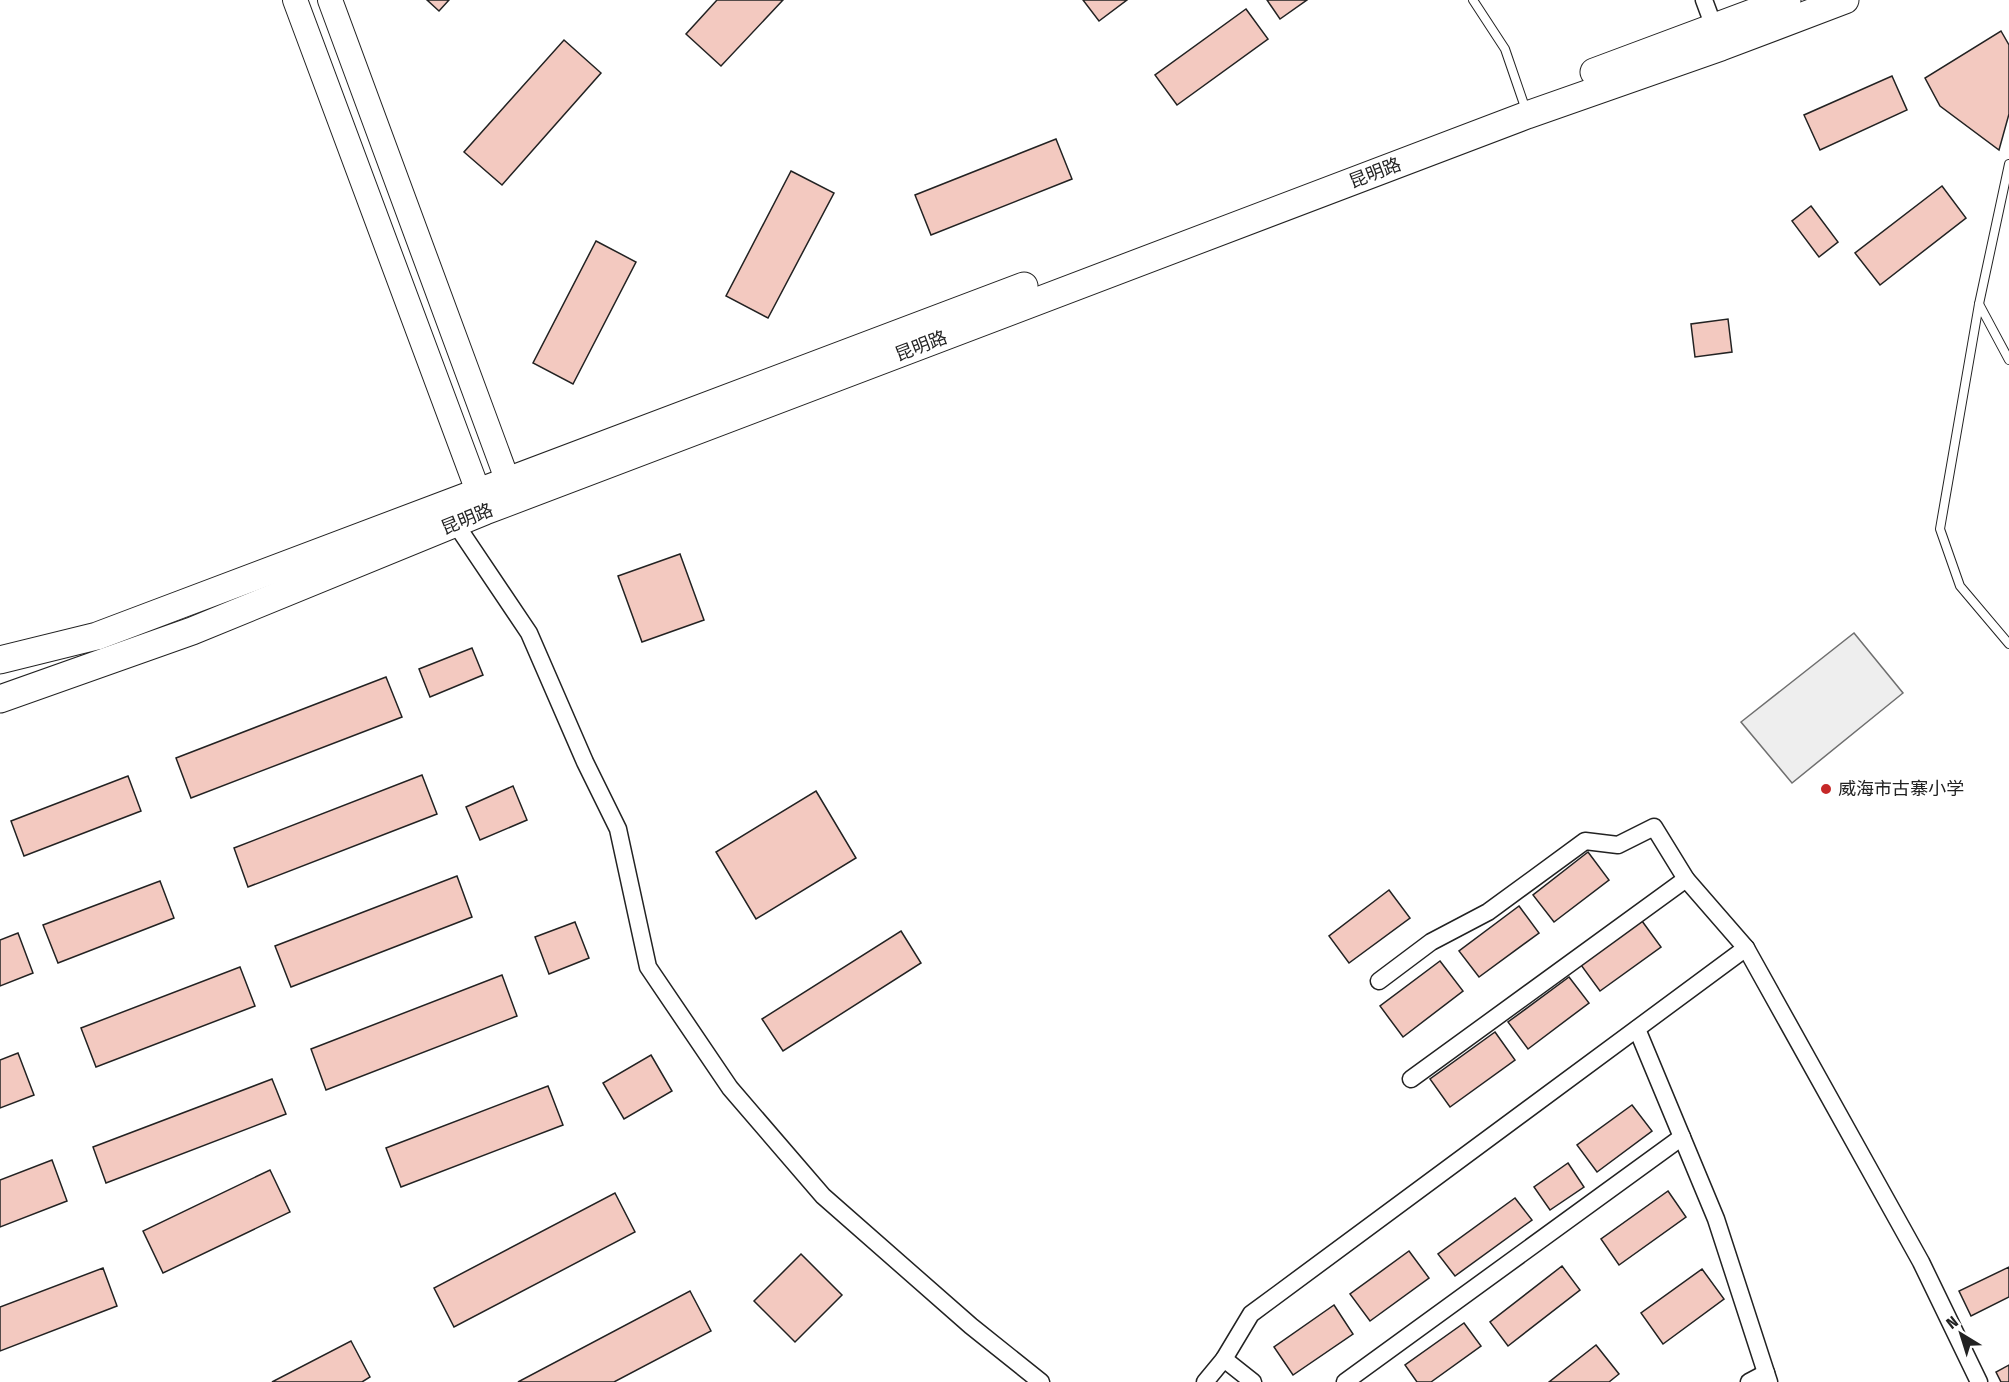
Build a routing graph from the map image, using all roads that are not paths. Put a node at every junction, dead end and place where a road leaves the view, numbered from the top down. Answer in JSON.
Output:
{"nodes":[{"id":1,"x":295,"y":0,"type":"edge"},
{"id":2,"x":330,"y":0,"type":"edge"},
{"id":3,"x":1473,"y":0,"type":"edge"},
{"id":4,"x":1704,"y":0,"type":"edge"},
{"id":5,"x":1787,"y":0,"type":"edge"},
{"id":6,"x":1845,"y":0,"type":"edge"},
{"id":7,"x":1718,"y":38,"type":"junction"},
{"id":8,"x":1525,"y":107,"type":"junction"},
{"id":9,"x":2009,"y":164,"type":"edge"},
{"id":10,"x":1979,"y":304,"type":"junction"},
{"id":11,"x":2009,"y":360,"type":"edge"},
{"id":12,"x":511,"y":491,"type":"junction"},
{"id":13,"x":482,"y":502,"type":"junction"},
{"id":14,"x":453,"y":513,"type":"junction"},
{"id":15,"x":2009,"y":644,"type":"edge"},
{"id":16,"x":0,"y":660,"type":"edge"},
{"id":17,"x":0,"y":699,"type":"edge"},
{"id":18,"x":1686,"y":879,"type":"junction"},
{"id":19,"x":1746,"y":948,"type":"junction"},
{"id":20,"x":1379,"y":981,"type":"dead end"},
{"id":21,"x":1637,"y":1029,"type":"junction"},
{"id":22,"x":1411,"y":1079,"type":"dead end"},
{"id":23,"x":1682,"y":1137,"type":"junction"},
{"id":24,"x":1224,"y":1359,"type":"junction"},
{"id":25,"x":1768,"y":1378,"type":"edge"},
{"id":26,"x":1041,"y":1382,"type":"edge"},
{"id":27,"x":1205,"y":1382,"type":"edge"},
{"id":28,"x":1253,"y":1382,"type":"edge"},
{"id":29,"x":1345,"y":1382,"type":"edge"},
{"id":30,"x":1749,"y":1382,"type":"edge"},
{"id":31,"x":1979,"y":1382,"type":"edge"}],
"edges":[{"from":1,"to":13,"type":"main road"},
{"from":2,"to":12,"type":"main road"},
{"from":3,"to":8,"type":"lane"},
{"from":4,"to":7,"type":"street"},
{"from":5,"to":7,"type":"main road","name":"昆明路"},
{"from":6,"to":7,"type":"main road","name":"昆明路"},
{"from":7,"to":8,"type":"main road","name":"昆明路"},
{"from":8,"to":12,"type":"main road","name":"昆明路"},
{"from":9,"to":10,"type":"lane"},
{"from":10,"to":11,"type":"lane"},
{"from":10,"to":15,"type":"lane"},
{"from":12,"to":13,"type":"main road","name":"昆明路"},
{"from":13,"to":14,"type":"main road","name":"昆明路"},
{"from":14,"to":16,"type":"main road","name":"昆明路"},
{"from":14,"to":17,"type":"main road","name":"昆明路"},
{"from":14,"to":26,"type":"street"},
{"from":18,"to":19,"type":"street"},
{"from":18,"to":20,"type":"street"},
{"from":18,"to":22,"type":"street"},
{"from":19,"to":21,"type":"street"},
{"from":19,"to":31,"type":"street"},
{"from":21,"to":23,"type":"street"},
{"from":21,"to":24,"type":"street"},
{"from":23,"to":25,"type":"street"},
{"from":23,"to":29,"type":"street"},
{"from":24,"to":27,"type":"street"},
{"from":24,"to":28,"type":"street"},
{"from":25,"to":30,"type":"street"}]}
